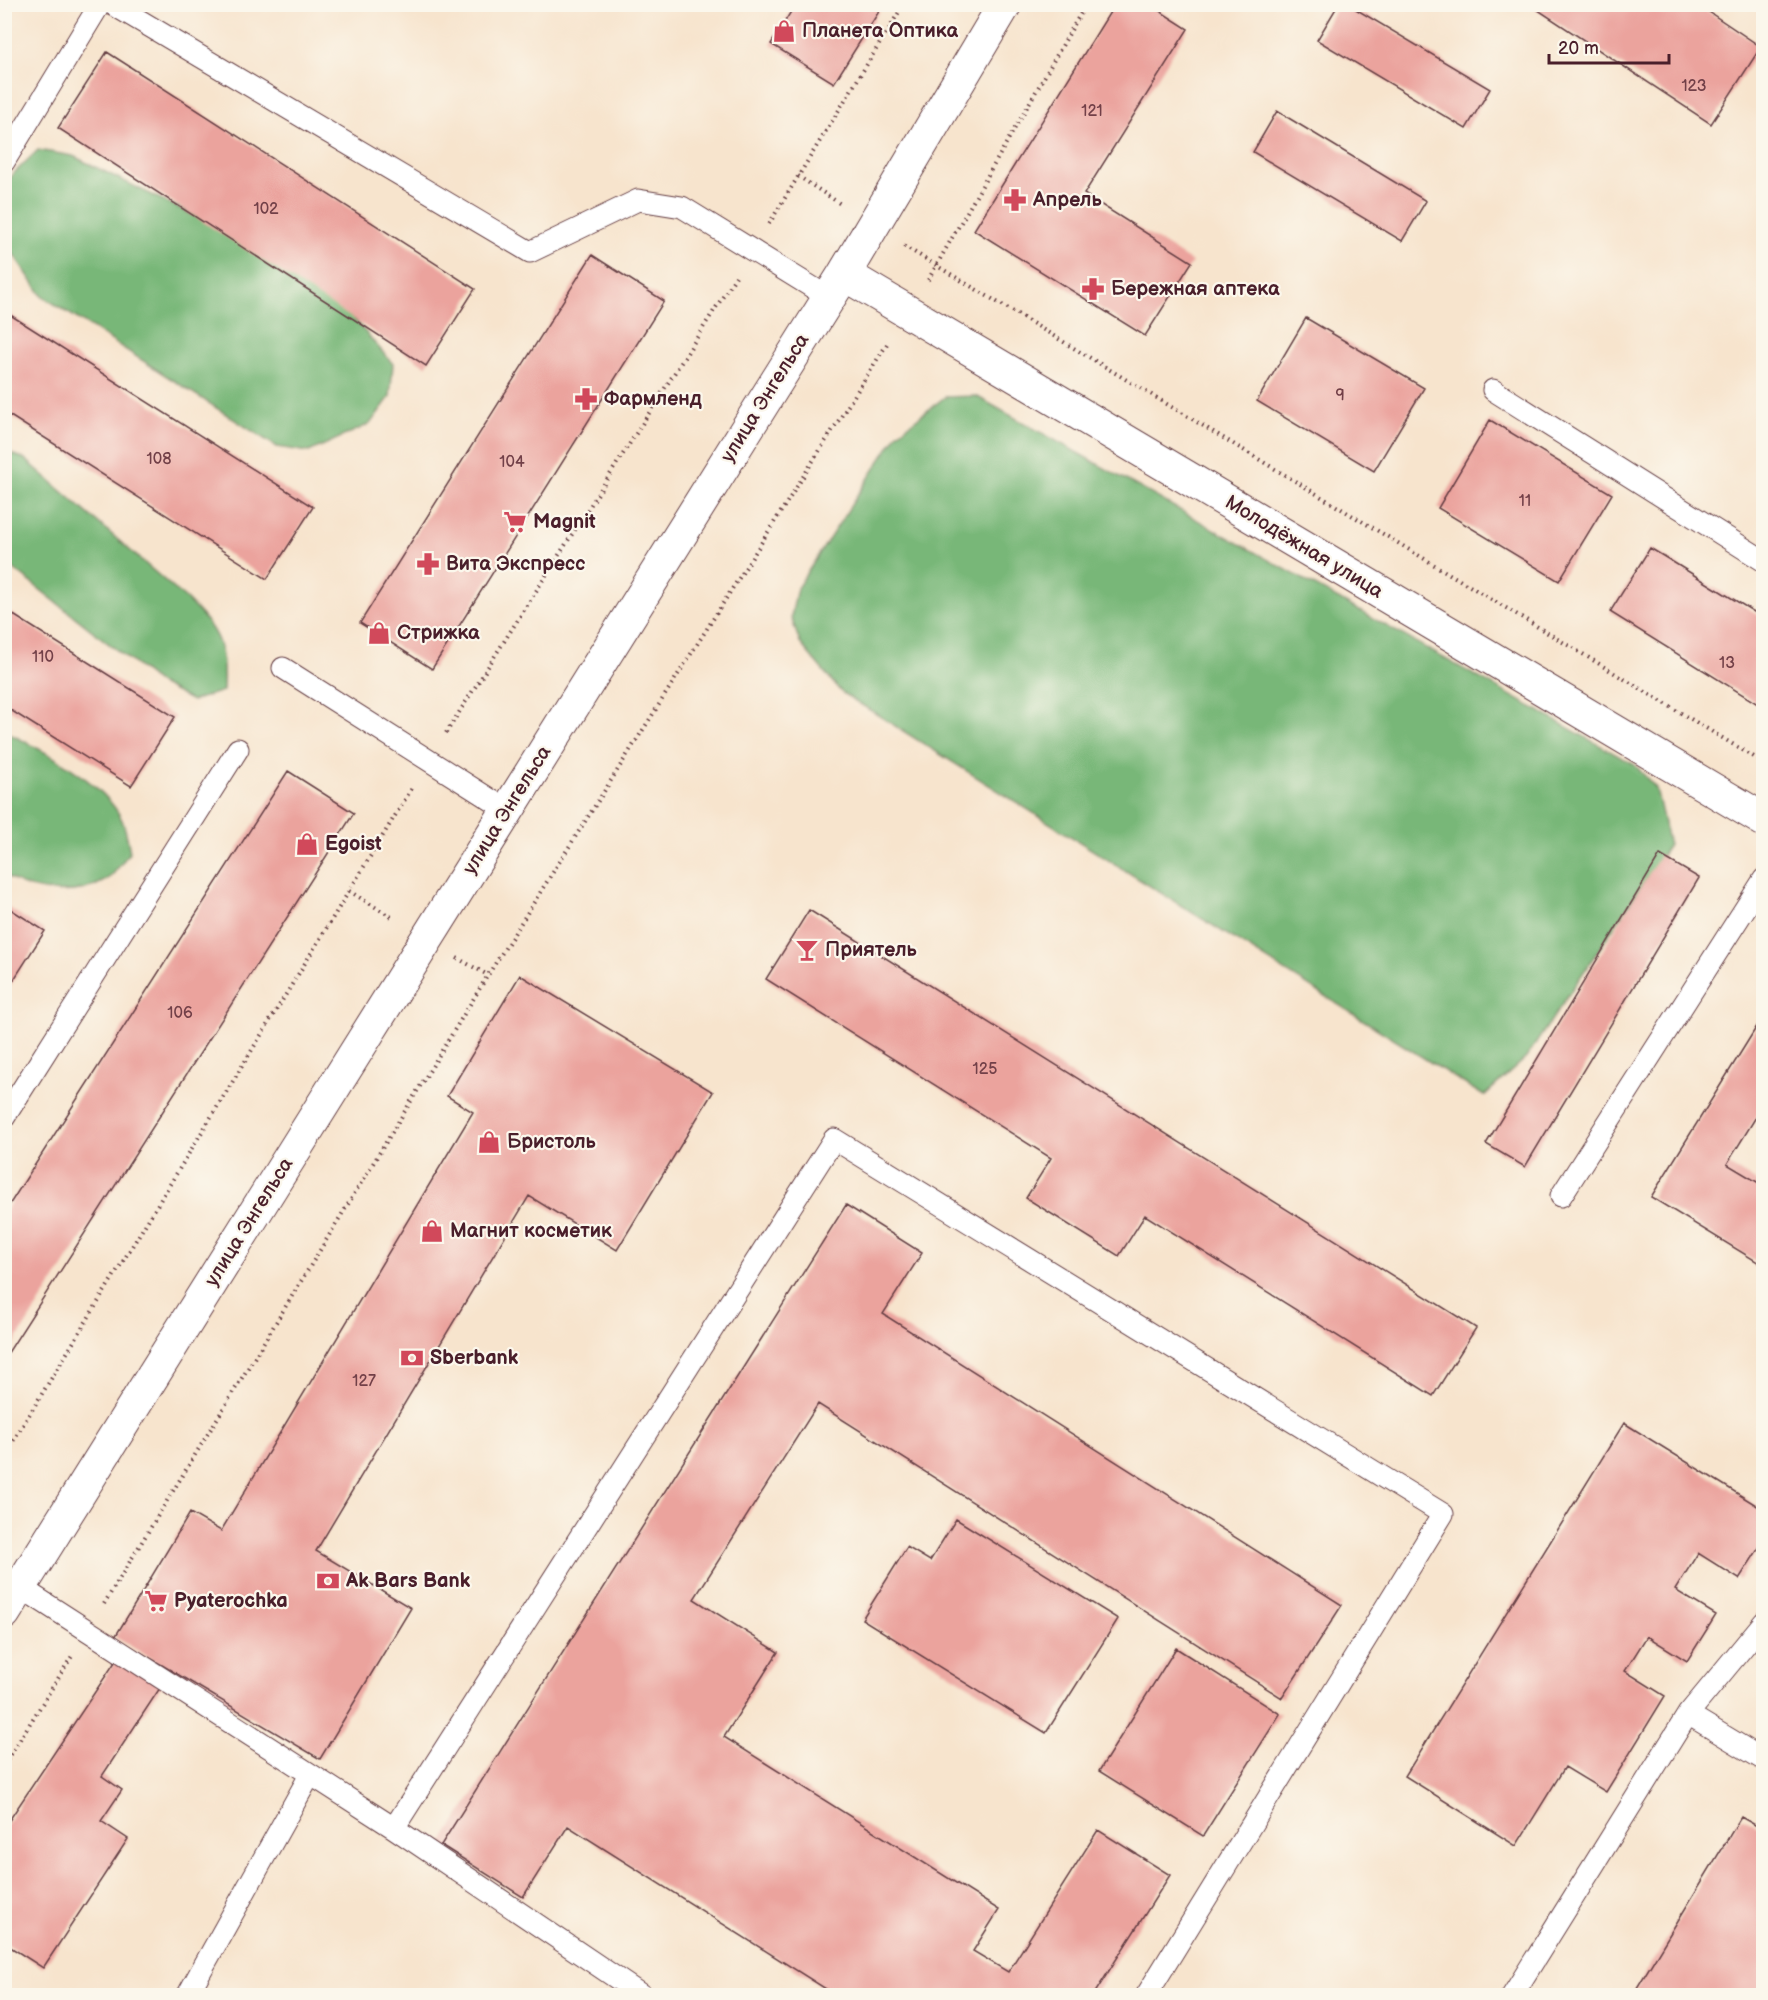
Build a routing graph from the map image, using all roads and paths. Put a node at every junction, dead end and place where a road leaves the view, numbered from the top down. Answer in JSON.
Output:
{"nodes":[{"id":1,"x":100,"y":4,"type":"edge"},
{"id":2,"x":112,"y":4,"type":"edge"},
{"id":3,"x":904,"y":4,"type":"edge"},
{"id":4,"x":1005,"y":4,"type":"edge"},
{"id":5,"x":1086,"y":4,"type":"edge"},
{"id":6,"x":4,"y":162,"type":"edge"},
{"id":7,"x":798,"y":176,"type":"junction"},
{"id":8,"x":873,"y":226,"type":"junction"},
{"id":9,"x":753,"y":251,"type":"junction"},
{"id":10,"x":937,"y":267,"type":"junction"},
{"id":11,"x":836,"y":286,"type":"junction"},
{"id":12,"x":908,"y":312,"type":"junction"},
{"id":13,"x":1493,"y":390,"type":"dead end"},
{"id":14,"x":1764,"y":561,"type":"edge"},
{"id":15,"x":283,"y":668,"type":"dead end"},
{"id":16,"x":238,"y":749,"type":"dead end"},
{"id":17,"x":429,"y":761,"type":"junction"},
{"id":18,"x":1764,"y":763,"type":"edge"},
{"id":19,"x":507,"y":810,"type":"junction"},
{"id":20,"x":1764,"y":820,"type":"edge"},
{"id":21,"x":1764,"y":879,"type":"edge"},
{"id":22,"x":4,"y":1118,"type":"edge"},
{"id":23,"x":1561,"y":1196,"type":"dead end"},
{"id":24,"x":4,"y":1456,"type":"edge"},
{"id":25,"x":12,"y":1600,"type":"edge"},
{"id":26,"x":1764,"y":1622,"type":"edge"},
{"id":27,"x":88,"y":1631,"type":"junction"},
{"id":28,"x":1688,"y":1714,"type":"junction"},
{"id":29,"x":1764,"y":1760,"type":"edge"},
{"id":30,"x":4,"y":1765,"type":"edge"},
{"id":31,"x":310,"y":1775,"type":"junction"},
{"id":32,"x":394,"y":1828,"type":"junction"},
{"id":33,"x":187,"y":1995,"type":"edge"},
{"id":34,"x":643,"y":1995,"type":"edge"},
{"id":35,"x":1146,"y":1995,"type":"edge"},
{"id":36,"x":1512,"y":1995,"type":"edge"}],
"edges":[{"from":1,"to":6,"type":"lane"},
{"from":2,"to":9,"type":"lane"},
{"from":3,"to":7,"type":"path"},
{"from":4,"to":8,"type":"main road","name":"улица Энгельса"},
{"from":5,"to":10,"type":"path"},
{"from":7,"to":8,"type":"path"},
{"from":7,"to":9,"type":"path"},
{"from":8,"to":10,"type":"path"},
{"from":8,"to":11,"type":"main road","name":"улица Энгельса"},
{"from":9,"to":11,"type":"lane"},
{"from":9,"to":17,"type":"path"},
{"from":10,"to":12,"type":"path"},
{"from":10,"to":18,"type":"path"},
{"from":11,"to":12,"type":"main road","name":"Молодёжная улица"},
{"from":11,"to":19,"type":"main road","name":"улица Энгельса"},
{"from":12,"to":20,"type":"main road","name":"Молодёжная улица"},
{"from":12,"to":27,"type":"path"},
{"from":13,"to":14,"type":"lane"},
{"from":15,"to":17,"type":"lane"},
{"from":16,"to":22,"type":"lane"},
{"from":17,"to":19,"type":"lane"},
{"from":17,"to":24,"type":"path"},
{"from":19,"to":25,"type":"main road","name":"улица Энгельса"},
{"from":21,"to":23,"type":"lane"},
{"from":25,"to":27,"type":"lane"},
{"from":26,"to":28,"type":"lane"},
{"from":27,"to":30,"type":"path"},
{"from":27,"to":31,"type":"lane"},
{"from":28,"to":29,"type":"lane"},
{"from":28,"to":36,"type":"lane"},
{"from":31,"to":32,"type":"lane"},
{"from":31,"to":33,"type":"lane"},
{"from":32,"to":34,"type":"lane"},
{"from":32,"to":35,"type":"lane"}]}
